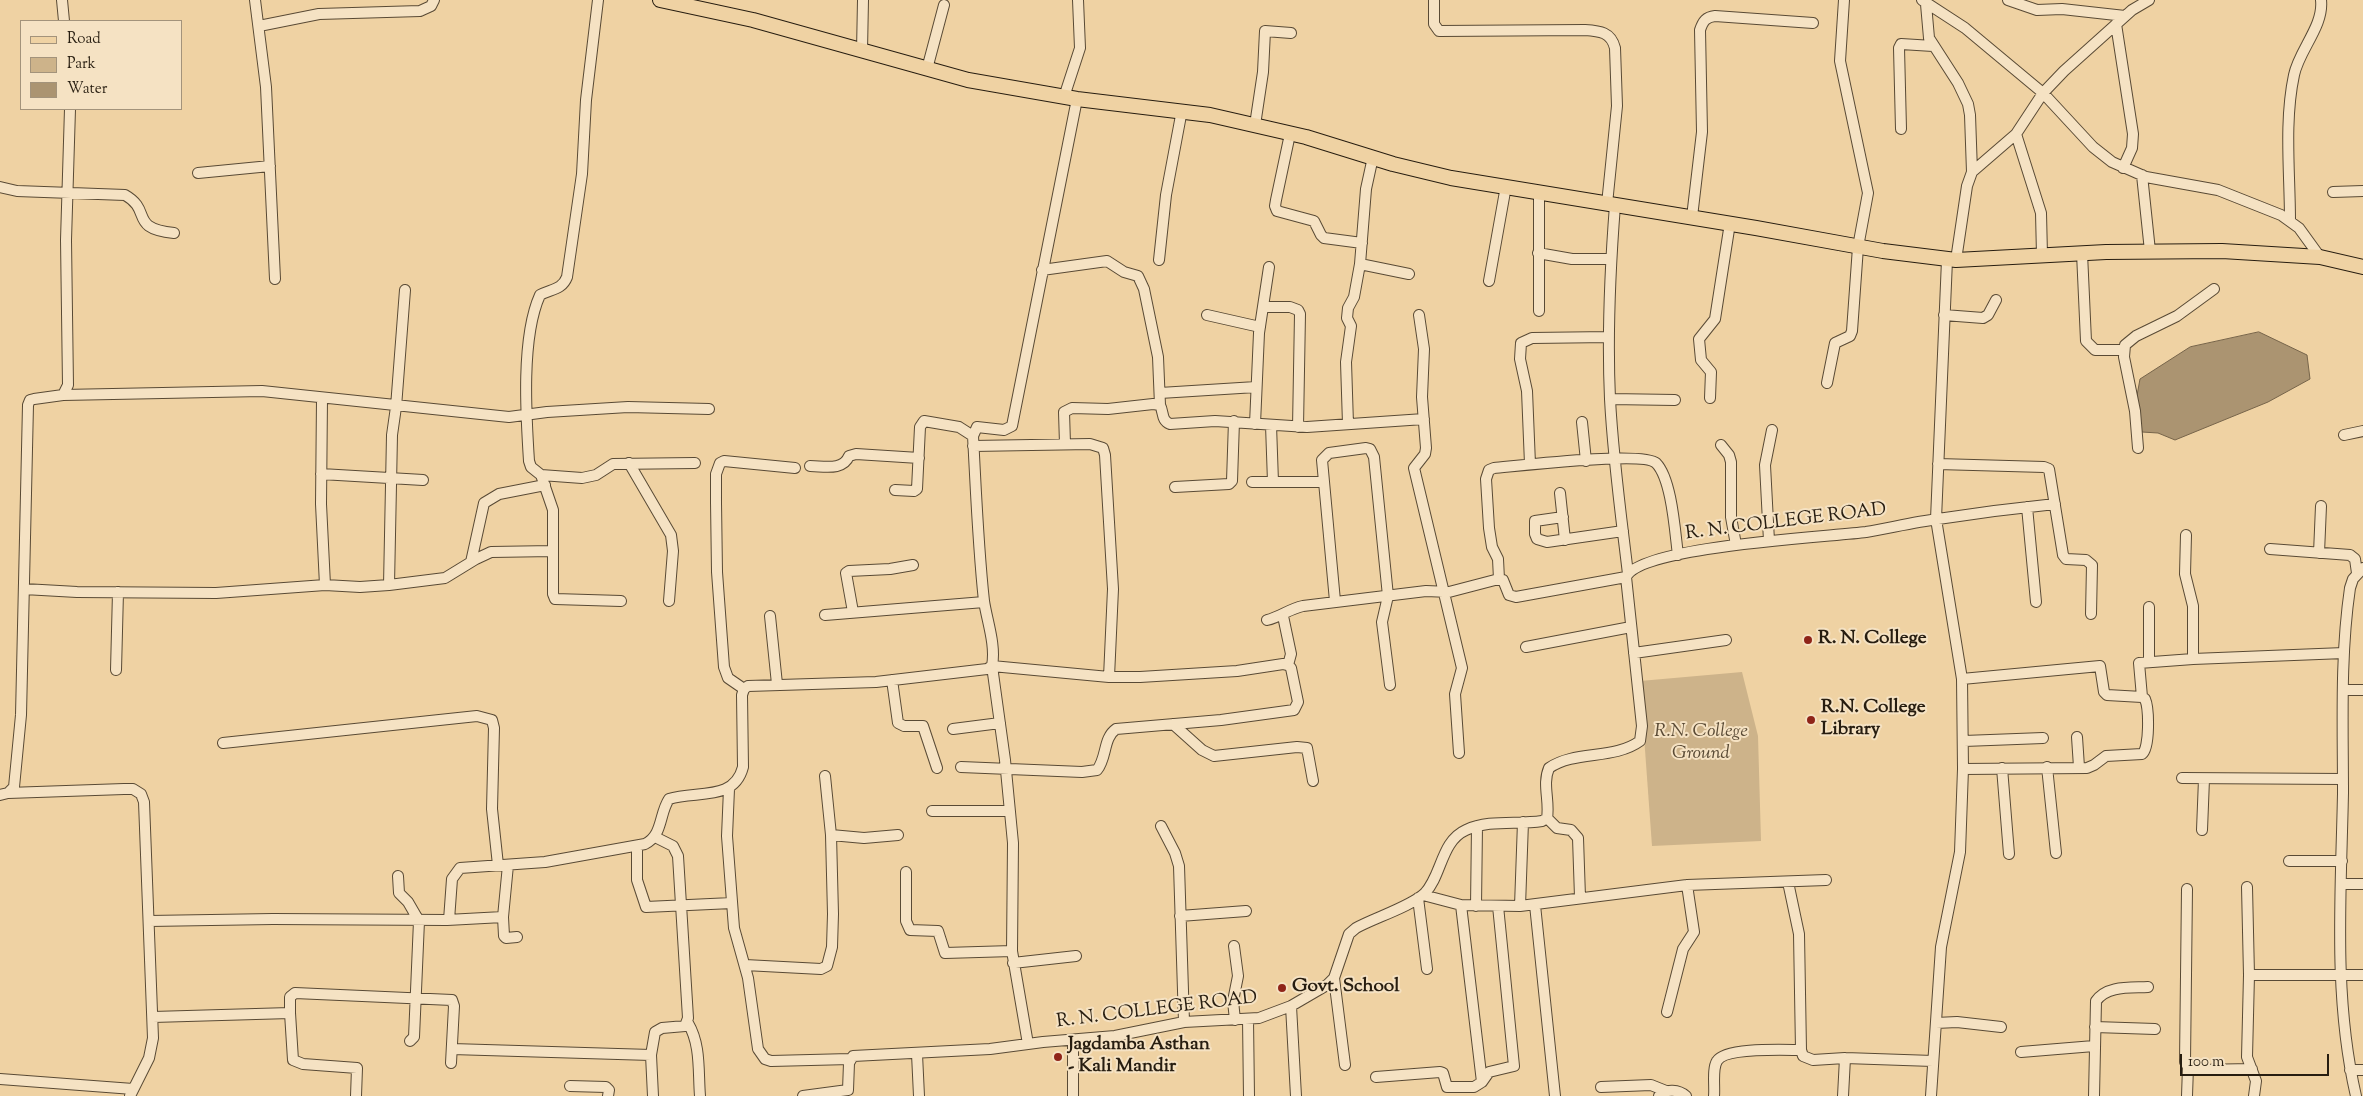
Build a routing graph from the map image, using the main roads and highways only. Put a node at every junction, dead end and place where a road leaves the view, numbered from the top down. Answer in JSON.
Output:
{"nodes":[{"id":1,"x":660,"y":0,"type":"edge"},
{"id":2,"x":693,"y":3,"type":"edge"},
{"id":3,"x":2363,"y":267,"type":"edge"}],
"edges":[{"from":1,"to":2,"type":"main road"},
{"from":2,"to":3,"type":"main road"}]}
